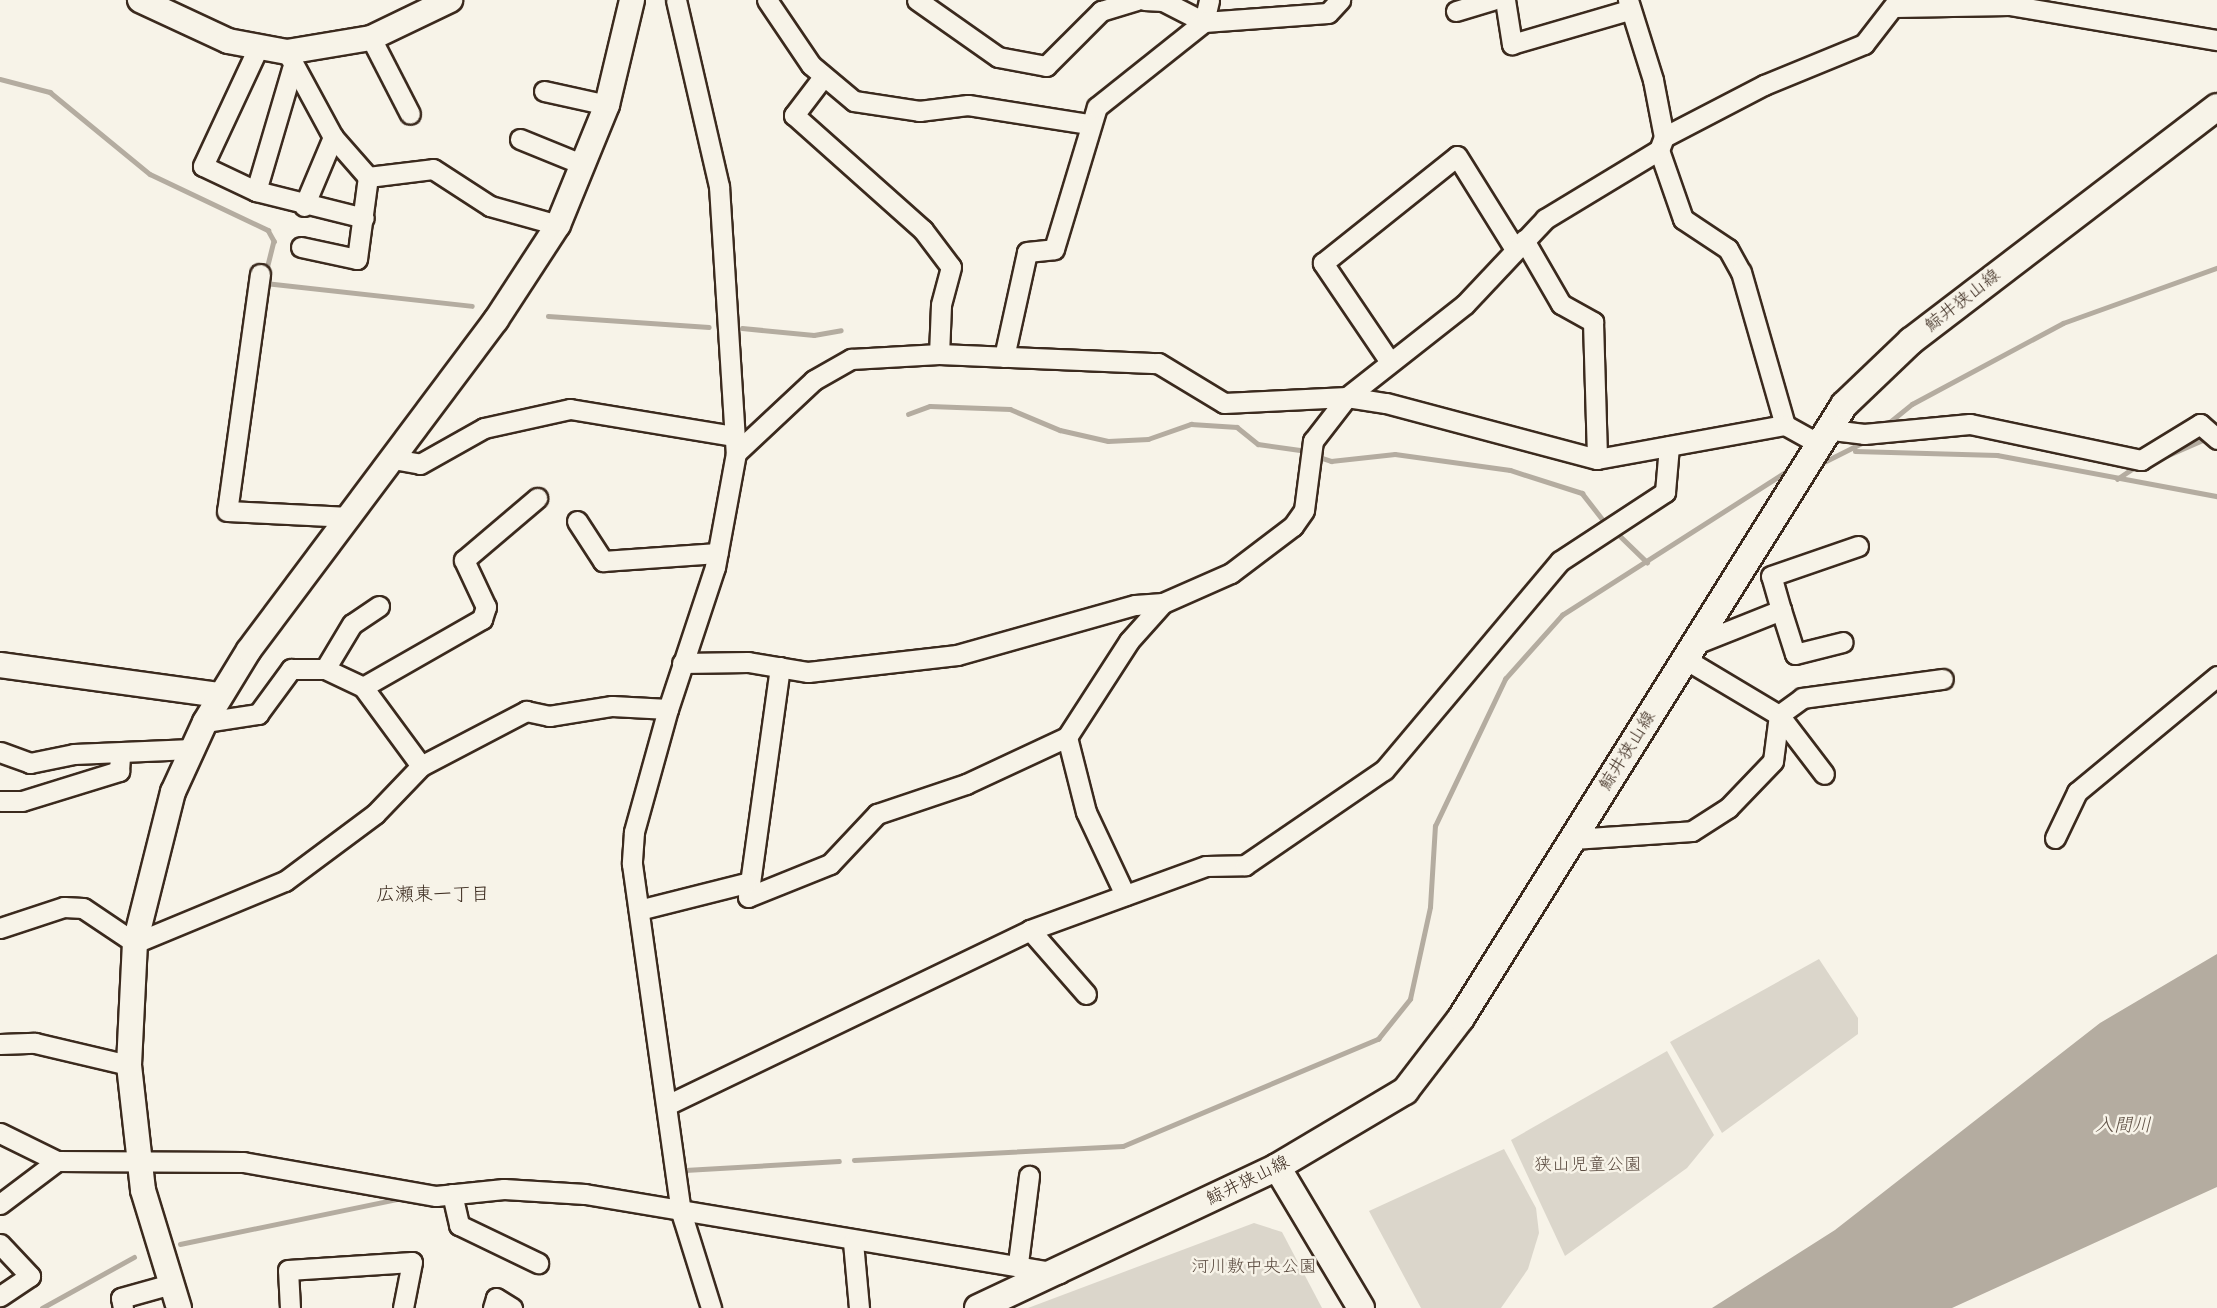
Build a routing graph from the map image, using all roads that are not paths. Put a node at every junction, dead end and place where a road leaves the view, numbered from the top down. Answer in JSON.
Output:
{"nodes":[{"id":1,"x":140,"y":0,"type":"edge"},
{"id":2,"x":632,"y":0,"type":"edge"},
{"id":3,"x":676,"y":0,"type":"edge"},
{"id":4,"x":767,"y":0,"type":"edge"},
{"id":5,"x":917,"y":0,"type":"edge"},
{"id":6,"x":1136,"y":0,"type":"edge"},
{"id":7,"x":1144,"y":0,"type":"edge"},
{"id":8,"x":1209,"y":0,"type":"edge"},
{"id":9,"x":1340,"y":0,"type":"edge"},
{"id":10,"x":1493,"y":0,"type":"edge"},
{"id":11,"x":1505,"y":0,"type":"edge"},
{"id":12,"x":438,"y":2,"type":"edge"},
{"id":13,"x":1896,"y":3,"type":"edge"},
{"id":14,"x":1628,"y":5,"type":"edge"},
{"id":15,"x":1456,"y":11,"type":"dead end"},
{"id":16,"x":1204,"y":22,"type":"junction"},
{"id":17,"x":371,"y":38,"type":"junction"},
{"id":18,"x":2217,"y":40,"type":"edge"},
{"id":19,"x":257,"y":50,"type":"junction"},
{"id":20,"x":290,"y":60,"type":"junction"},
{"id":21,"x":823,"y":77,"type":"junction"},
{"id":22,"x":544,"y":91,"type":"dead end"},
{"id":23,"x":607,"y":104,"type":"junction"},
{"id":24,"x":2217,"y":107,"type":"edge"},
{"id":25,"x":410,"y":114,"type":"dead end"},
{"id":26,"x":1088,"y":124,"type":"junction"},
{"id":27,"x":333,"y":137,"type":"junction"},
{"id":28,"x":520,"y":139,"type":"dead end"},
{"id":29,"x":1661,"y":144,"type":"junction"},
{"id":30,"x":584,"y":165,"type":"junction"},
{"id":31,"x":368,"y":177,"type":"junction"},
{"id":32,"x":256,"y":191,"type":"junction"},
{"id":33,"x":304,"y":206,"type":"junction"},
{"id":34,"x":364,"y":218,"type":"junction"},
{"id":35,"x":558,"y":225,"type":"junction"},
{"id":36,"x":1520,"y":244,"type":"junction"},
{"id":37,"x":301,"y":247,"type":"dead end"},
{"id":38,"x":260,"y":274,"type":"dead end"},
{"id":39,"x":940,"y":354,"type":"junction"},
{"id":40,"x":1004,"y":357,"type":"junction"},
{"id":41,"x":1390,"y":362,"type":"junction"},
{"id":42,"x":1347,"y":397,"type":"junction"},
{"id":43,"x":2209,"y":419,"type":"edge"},
{"id":44,"x":1785,"y":425,"type":"junction"},
{"id":45,"x":1820,"y":436,"type":"junction"},
{"id":46,"x":2217,"y":439,"type":"edge"},
{"id":47,"x":734,"y":444,"type":"junction"},
{"id":48,"x":1669,"y":446,"type":"junction"},
{"id":49,"x":393,"y":459,"type":"junction"},
{"id":50,"x":1597,"y":459,"type":"junction"},
{"id":51,"x":537,"y":498,"type":"dead end"},
{"id":52,"x":350,"y":517,"type":"junction"},
{"id":53,"x":577,"y":521,"type":"dead end"},
{"id":54,"x":1858,"y":546,"type":"dead end"},
{"id":55,"x":718,"y":554,"type":"junction"},
{"id":56,"x":1163,"y":603,"type":"junction"},
{"id":57,"x":379,"y":606,"type":"dead end"},
{"id":58,"x":1781,"y":610,"type":"junction"},
{"id":59,"x":1843,"y":642,"type":"dead end"},
{"id":60,"x":1689,"y":652,"type":"junction"},
{"id":61,"x":682,"y":663,"type":"junction"},
{"id":62,"x":0,"y":665,"type":"edge"},
{"id":63,"x":780,"y":667,"type":"junction"},
{"id":64,"x":325,"y":669,"type":"junction"},
{"id":65,"x":2217,"y":676,"type":"edge"},
{"id":66,"x":1942,"y":678,"type":"dead end"},
{"id":67,"x":363,"y":687,"type":"junction"},
{"id":68,"x":220,"y":695,"type":"junction"},
{"id":69,"x":668,"y":709,"type":"junction"},
{"id":70,"x":1779,"y":715,"type":"junction"},
{"id":71,"x":205,"y":722,"type":"junction"},
{"id":72,"x":1067,"y":737,"type":"junction"},
{"id":73,"x":192,"y":749,"type":"junction"},
{"id":74,"x":0,"y":752,"type":"edge"},
{"id":75,"x":120,"y":756,"type":"junction"},
{"id":76,"x":421,"y":766,"type":"junction"},
{"id":77,"x":1824,"y":774,"type":"dead end"},
{"id":78,"x":0,"y":801,"type":"edge"},
{"id":79,"x":2055,"y":838,"type":"dead end"},
{"id":80,"x":1573,"y":839,"type":"junction"},
{"id":81,"x":746,"y":883,"type":"junction"},
{"id":82,"x":1125,"y":895,"type":"junction"},
{"id":83,"x":639,"y":910,"type":"junction"},
{"id":84,"x":0,"y":928,"type":"edge"},
{"id":85,"x":1030,"y":930,"type":"junction"},
{"id":86,"x":135,"y":943,"type":"junction"},
{"id":87,"x":1086,"y":994,"type":"dead end"},
{"id":88,"x":0,"y":1044,"type":"edge"},
{"id":89,"x":129,"y":1065,"type":"junction"},
{"id":90,"x":667,"y":1105,"type":"junction"},
{"id":91,"x":0,"y":1133,"type":"edge"},
{"id":92,"x":137,"y":1158,"type":"junction"},
{"id":93,"x":57,"y":1161,"type":"junction"},
{"id":94,"x":1277,"y":1167,"type":"junction"},
{"id":95,"x":1029,"y":1176,"type":"dead end"},
{"id":96,"x":452,"y":1194,"type":"junction"},
{"id":97,"x":0,"y":1204,"type":"edge"},
{"id":98,"x":681,"y":1212,"type":"junction"},
{"id":99,"x":853,"y":1242,"type":"junction"},
{"id":100,"x":0,"y":1244,"type":"edge"},
{"id":101,"x":538,"y":1263,"type":"dead end"},
{"id":102,"x":1018,"y":1263,"type":"junction"},
{"id":103,"x":1059,"y":1273,"type":"junction"},
{"id":104,"x":171,"y":1284,"type":"junction"},
{"id":105,"x":0,"y":1296,"type":"edge"},
{"id":106,"x":123,"y":1308,"type":"edge"},
{"id":107,"x":179,"y":1308,"type":"edge"},
{"id":108,"x":290,"y":1308,"type":"edge"},
{"id":109,"x":404,"y":1308,"type":"edge"},
{"id":110,"x":493,"y":1308,"type":"edge"},
{"id":111,"x":512,"y":1308,"type":"edge"},
{"id":112,"x":711,"y":1308,"type":"edge"},
{"id":113,"x":859,"y":1308,"type":"edge"},
{"id":114,"x":978,"y":1308,"type":"edge"},
{"id":115,"x":1361,"y":1308,"type":"edge"}],
"edges":[{"from":1,"to":19,"type":"street"},
{"from":2,"to":23,"type":"street"},
{"from":3,"to":47,"type":"street"},
{"from":4,"to":21,"type":"street"},
{"from":5,"to":6,"type":"street"},
{"from":7,"to":16,"type":"street"},
{"from":8,"to":16,"type":"street"},
{"from":9,"to":16,"type":"street"},
{"from":10,"to":15,"type":"street"},
{"from":11,"to":14,"type":"street"},
{"from":12,"to":17,"type":"street"},
{"from":13,"to":18,"type":"street"},
{"from":13,"to":29,"type":"street"},
{"from":14,"to":29,"type":"street"},
{"from":16,"to":26,"type":"street"},
{"from":17,"to":20,"type":"street"},
{"from":17,"to":25,"type":"street"},
{"from":19,"to":20,"type":"street"},
{"from":19,"to":32,"type":"street"},
{"from":20,"to":27,"type":"street"},
{"from":20,"to":32,"type":"street"},
{"from":21,"to":26,"type":"street"},
{"from":21,"to":39,"type":"street"},
{"from":22,"to":23,"type":"street"},
{"from":23,"to":30,"type":"street"},
{"from":24,"to":45,"type":"main road","name":"鯨井狭山線"},
{"from":26,"to":40,"type":"street"},
{"from":27,"to":31,"type":"street"},
{"from":27,"to":33,"type":"street"},
{"from":28,"to":30,"type":"street"},
{"from":29,"to":36,"type":"street"},
{"from":29,"to":44,"type":"street"},
{"from":30,"to":35,"type":"street"},
{"from":31,"to":34,"type":"street"},
{"from":31,"to":35,"type":"street"},
{"from":32,"to":33,"type":"street"},
{"from":33,"to":34,"type":"street"},
{"from":34,"to":37,"type":"street"},
{"from":35,"to":49,"type":"street"},
{"from":36,"to":41,"type":"street"},
{"from":36,"to":41,"type":"street"},
{"from":36,"to":50,"type":"street"},
{"from":38,"to":52,"type":"street"},
{"from":39,"to":40,"type":"street"},
{"from":39,"to":47,"type":"street"},
{"from":40,"to":42,"type":"street"},
{"from":41,"to":42,"type":"street"},
{"from":42,"to":50,"type":"street"},
{"from":42,"to":56,"type":"street"},
{"from":43,"to":45,"type":"street"},
{"from":43,"to":46,"type":"street"},
{"from":44,"to":45,"type":"street"},
{"from":44,"to":48,"type":"street"},
{"from":45,"to":60,"type":"main road","name":"鯨井狭山線"},
{"from":47,"to":49,"type":"street"},
{"from":47,"to":55,"type":"street"},
{"from":48,"to":50,"type":"street"},
{"from":48,"to":82,"type":"street"},
{"from":49,"to":52,"type":"street"},
{"from":51,"to":67,"type":"street"},
{"from":52,"to":68,"type":"street"},
{"from":53,"to":55,"type":"street"},
{"from":54,"to":58,"type":"street"},
{"from":55,"to":61,"type":"street"},
{"from":56,"to":63,"type":"street"},
{"from":56,"to":72,"type":"street"},
{"from":57,"to":64,"type":"street"},
{"from":58,"to":59,"type":"street"},
{"from":58,"to":60,"type":"street"},
{"from":60,"to":70,"type":"street"},
{"from":60,"to":80,"type":"main road","name":"鯨井狭山線"},
{"from":61,"to":63,"type":"street"},
{"from":61,"to":69,"type":"street"},
{"from":62,"to":68,"type":"street"},
{"from":63,"to":81,"type":"street"},
{"from":64,"to":67,"type":"street"},
{"from":64,"to":71,"type":"street"},
{"from":65,"to":79,"type":"street"},
{"from":66,"to":70,"type":"street"},
{"from":67,"to":76,"type":"street"},
{"from":68,"to":71,"type":"street"},
{"from":69,"to":76,"type":"street"},
{"from":69,"to":83,"type":"street"},
{"from":70,"to":77,"type":"street"},
{"from":70,"to":80,"type":"street"},
{"from":71,"to":73,"type":"street"},
{"from":72,"to":81,"type":"street"},
{"from":72,"to":82,"type":"street"},
{"from":73,"to":75,"type":"street"},
{"from":73,"to":86,"type":"street"},
{"from":74,"to":75,"type":"street"},
{"from":75,"to":78,"type":"street"},
{"from":76,"to":86,"type":"street"},
{"from":80,"to":94,"type":"main road","name":"鯨井狭山線"},
{"from":81,"to":83,"type":"street"},
{"from":82,"to":85,"type":"street"},
{"from":83,"to":90,"type":"street"},
{"from":84,"to":86,"type":"street"},
{"from":85,"to":87,"type":"street"},
{"from":85,"to":90,"type":"street"},
{"from":86,"to":89,"type":"street"},
{"from":88,"to":89,"type":"street"},
{"from":89,"to":92,"type":"street"},
{"from":90,"to":98,"type":"street"},
{"from":91,"to":93,"type":"street"},
{"from":92,"to":93,"type":"street"},
{"from":92,"to":96,"type":"street"},
{"from":92,"to":104,"type":"street"},
{"from":93,"to":97,"type":"street"},
{"from":94,"to":103,"type":"main road","name":"鯨井狭山線"},
{"from":94,"to":115,"type":"main road"},
{"from":95,"to":102,"type":"street"},
{"from":96,"to":98,"type":"street"},
{"from":96,"to":101,"type":"street"},
{"from":98,"to":99,"type":"street"},
{"from":98,"to":112,"type":"street"},
{"from":99,"to":102,"type":"street"},
{"from":99,"to":113,"type":"street"},
{"from":100,"to":105,"type":"street"},
{"from":102,"to":103,"type":"street"},
{"from":103,"to":114,"type":"main road","name":"鯨井狭山線"},
{"from":104,"to":106,"type":"street"},
{"from":104,"to":107,"type":"street"},
{"from":108,"to":109,"type":"street"},
{"from":110,"to":111,"type":"street"}]}
